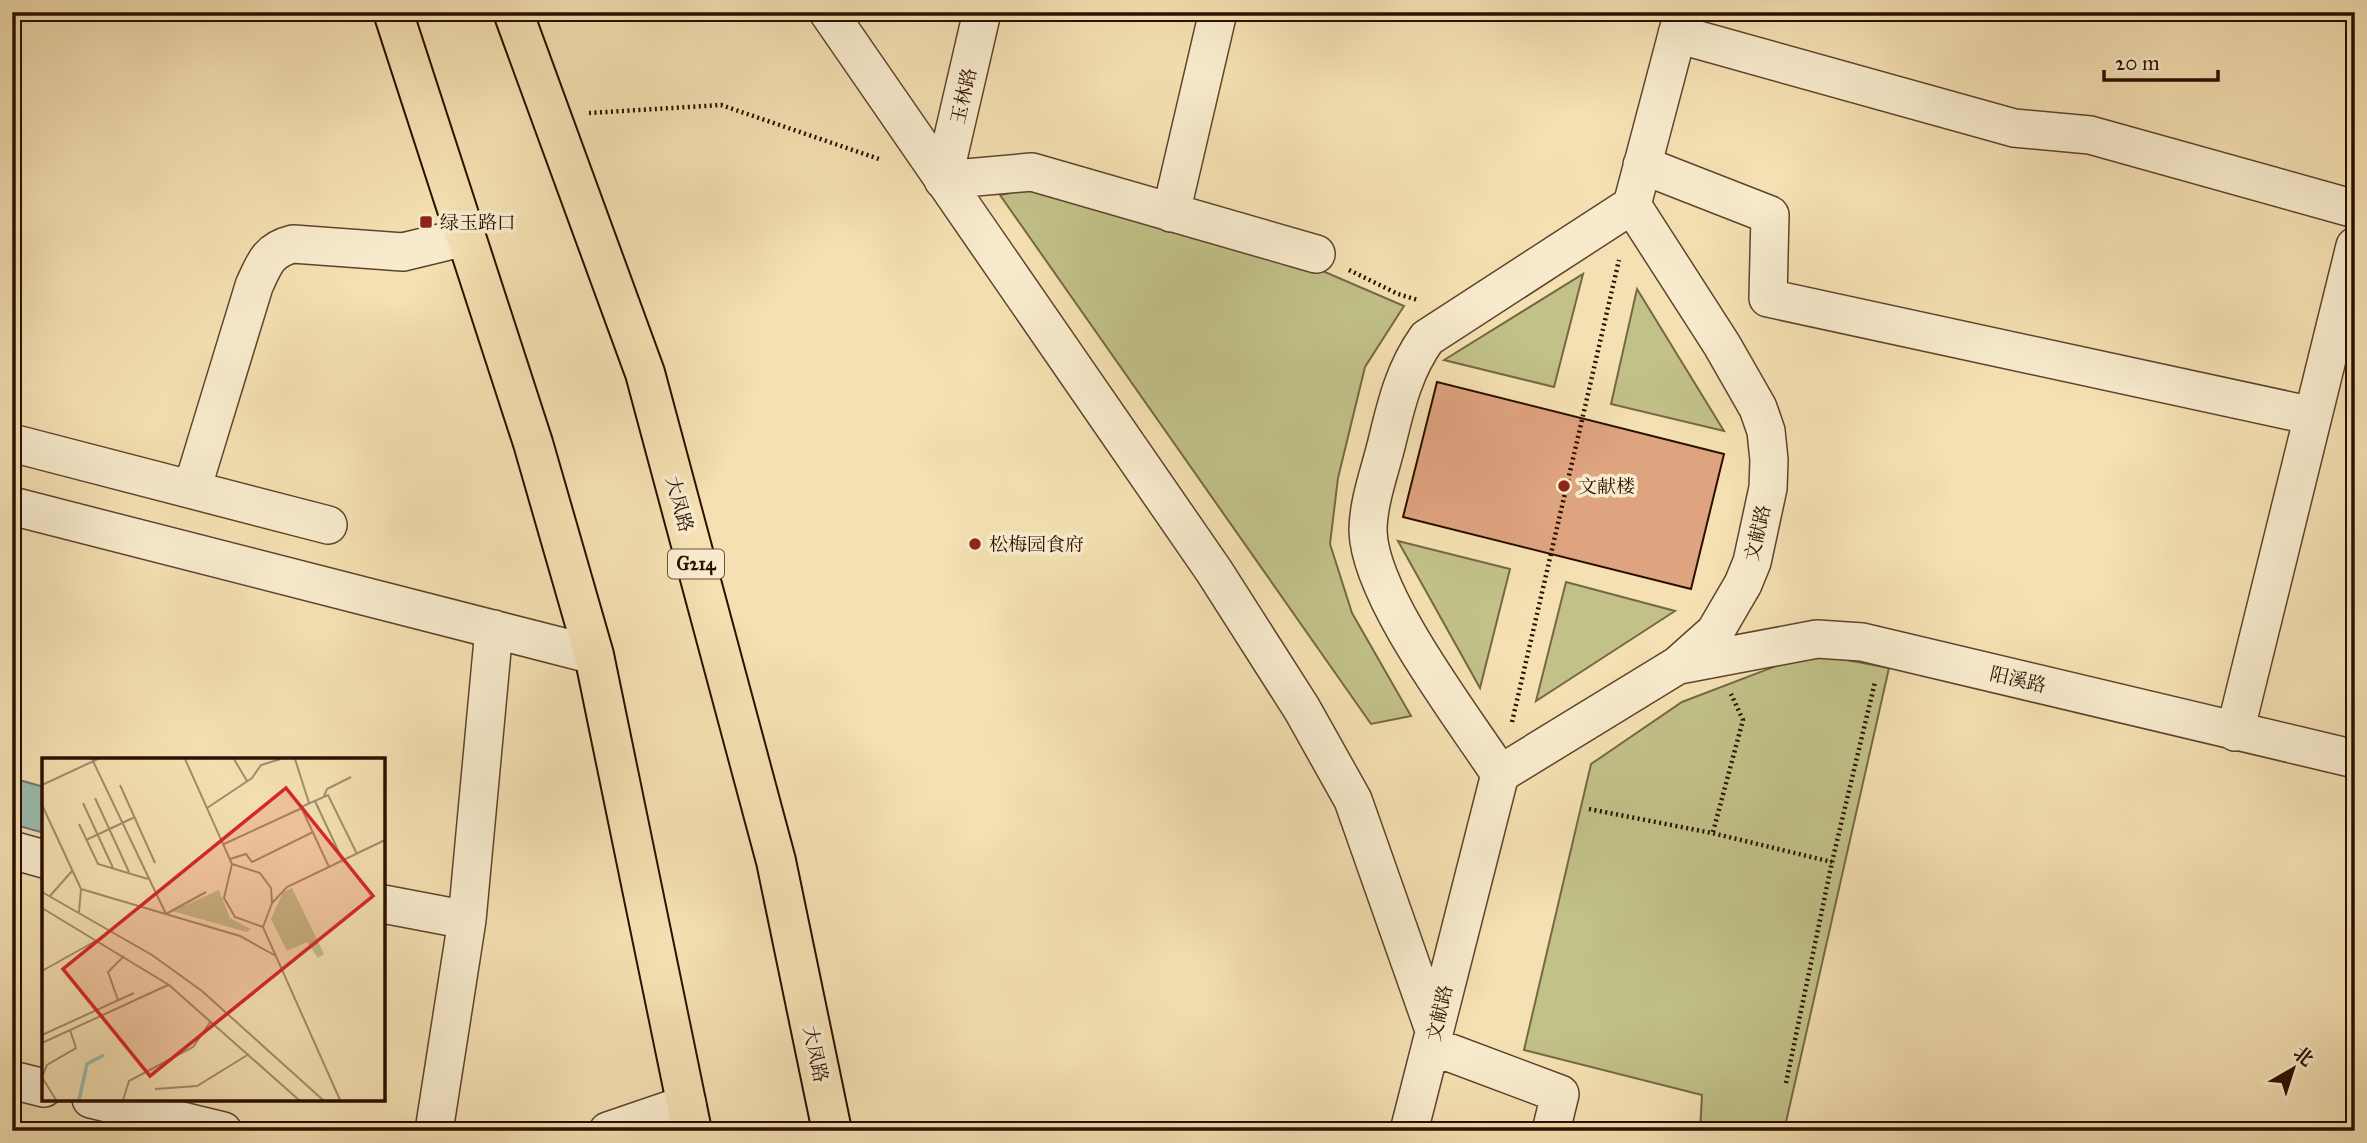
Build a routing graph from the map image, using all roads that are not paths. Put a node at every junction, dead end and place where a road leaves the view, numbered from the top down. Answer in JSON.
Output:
{"nodes":[{"id":1,"x":393,"y":12,"type":"edge"},
{"id":2,"x":513,"y":12,"type":"edge"},
{"id":3,"x":828,"y":12,"type":"edge"},
{"id":4,"x":982,"y":12,"type":"edge"},
{"id":5,"x":1218,"y":12,"type":"edge"},
{"id":6,"x":1680,"y":23,"type":"edge"},
{"id":7,"x":1642,"y":165,"type":"junction"},
{"id":8,"x":943,"y":180,"type":"junction"},
{"id":9,"x":1632,"y":205,"type":"junction"},
{"id":10,"x":2355,"y":209,"type":"edge"},
{"id":11,"x":1171,"y":213,"type":"junction"},
{"id":12,"x":465,"y":237,"type":"junction"},
{"id":13,"x":2355,"y":246,"type":"edge"},
{"id":14,"x":1316,"y":254,"type":"road end"},
{"id":15,"x":2313,"y":416,"type":"junction"},
{"id":16,"x":12,"y":443,"type":"edge"},
{"id":17,"x":192,"y":489,"type":"junction"},
{"id":18,"x":12,"y":506,"type":"edge"},
{"id":19,"x":328,"y":525,"type":"dead end"},
{"id":20,"x":494,"y":629,"type":"junction"},
{"id":21,"x":594,"y":655,"type":"junction"},
{"id":22,"x":1678,"y":666,"type":"junction"},
{"id":23,"x":2235,"y":732,"type":"junction"},
{"id":24,"x":2355,"y":759,"type":"edge"},
{"id":25,"x":1500,"y":774,"type":"junction"},
{"id":26,"x":12,"y":850,"type":"edge"},
{"id":27,"x":42,"y":858,"type":"edge"},
{"id":28,"x":385,"y":904,"type":"edge"},
{"id":29,"x":467,"y":920,"type":"junction"},
{"id":30,"x":1433,"y":1038,"type":"junction"},
{"id":31,"x":12,"y":1080,"type":"edge"},
{"id":32,"x":42,"y":1088,"type":"edge"},
{"id":33,"x":99,"y":1101,"type":"edge"},
{"id":34,"x":690,"y":1117,"type":"edge"},
{"id":35,"x":223,"y":1131,"type":"edge"},
{"id":36,"x":434,"y":1131,"type":"edge"},
{"id":37,"x":608,"y":1131,"type":"edge"},
{"id":38,"x":832,"y":1131,"type":"edge"},
{"id":39,"x":1409,"y":1131,"type":"edge"},
{"id":40,"x":1551,"y":1131,"type":"edge"}],
"edges":[{"from":1,"to":12,"type":"highway"},
{"from":2,"to":38,"type":"highway","name":"大凤路","number":"G214"},
{"from":3,"to":8,"type":"street"},
{"from":4,"to":8,"type":"street","name":"玉林路"},
{"from":5,"to":11,"type":"street"},
{"from":6,"to":7,"type":"street"},
{"from":6,"to":10,"type":"street"},
{"from":7,"to":9,"type":"street"},
{"from":7,"to":15,"type":"street"},
{"from":8,"to":11,"type":"street"},
{"from":8,"to":30,"type":"street"},
{"from":9,"to":22,"type":"street","name":"文献路"},
{"from":9,"to":25,"type":"street"},
{"from":11,"to":14,"type":"street"},
{"from":12,"to":17,"type":"street"},
{"from":12,"to":21,"type":"highway"},
{"from":13,"to":15,"type":"street"},
{"from":15,"to":23,"type":"street"},
{"from":16,"to":17,"type":"street"},
{"from":17,"to":19,"type":"street"},
{"from":18,"to":20,"type":"street"},
{"from":20,"to":21,"type":"street"},
{"from":20,"to":29,"type":"street"},
{"from":21,"to":34,"type":"highway"},
{"from":22,"to":23,"type":"street","name":"阳溪路"},
{"from":22,"to":25,"type":"street","name":"文献路"},
{"from":23,"to":24,"type":"street","name":"阳溪路"},
{"from":25,"to":30,"type":"street","name":"文献路"},
{"from":26,"to":27,"type":"street"},
{"from":28,"to":29,"type":"street"},
{"from":29,"to":36,"type":"street"},
{"from":30,"to":39,"type":"street","name":"文献路"},
{"from":30,"to":40,"type":"street"},
{"from":31,"to":32,"type":"street"},
{"from":33,"to":35,"type":"street"},
{"from":34,"to":37,"type":"street"}]}
